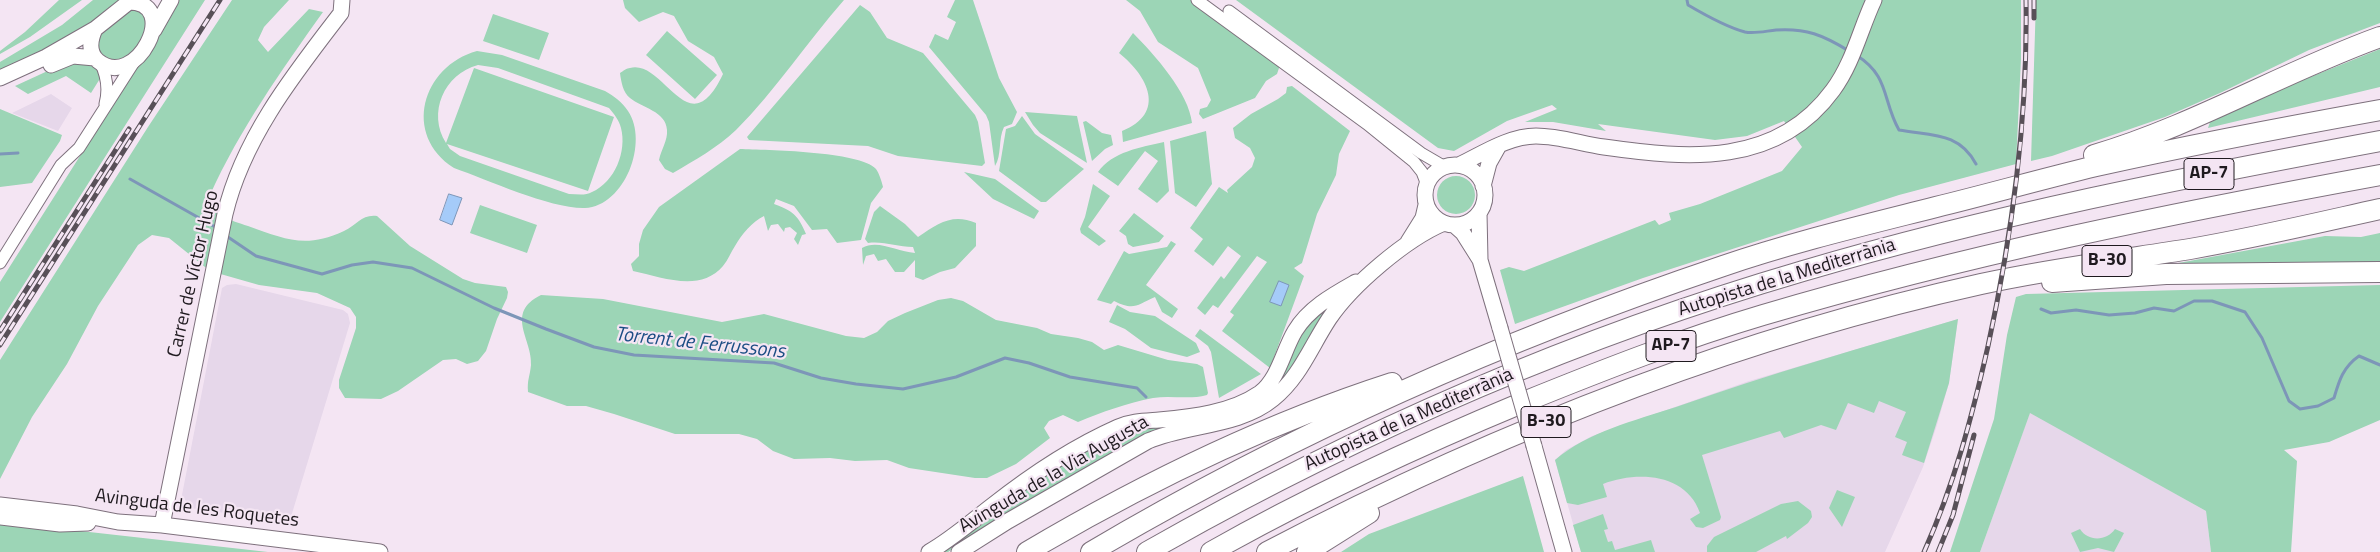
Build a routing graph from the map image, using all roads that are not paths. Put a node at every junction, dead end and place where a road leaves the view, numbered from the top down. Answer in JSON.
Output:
{"nodes":[{"id":1,"x":171,"y":0,"type":"edge"},
{"id":2,"x":342,"y":0,"type":"edge"},
{"id":3,"x":1197,"y":0,"type":"edge"},
{"id":4,"x":129,"y":1,"type":"edge"},
{"id":5,"x":1873,"y":2,"type":"edge"},
{"id":6,"x":1229,"y":11,"type":"dead end"},
{"id":7,"x":95,"y":29,"type":"junction"},
{"id":8,"x":154,"y":30,"type":"junction"},
{"id":9,"x":2380,"y":37,"type":"edge"},
{"id":10,"x":98,"y":60,"type":"junction"},
{"id":11,"x":136,"y":60,"type":"junction"},
{"id":12,"x":0,"y":78,"type":"edge"},
{"id":13,"x":0,"y":88,"type":"edge"},
{"id":14,"x":104,"y":109,"type":"junction"},
{"id":15,"x":2380,"y":110,"type":"edge"},
{"id":16,"x":2376,"y":142,"type":"edge"},
{"id":17,"x":1498,"y":147,"type":"junction"},
{"id":18,"x":1452,"y":166,"type":"junction"},
{"id":19,"x":2380,"y":175,"type":"edge"},
{"id":20,"x":1427,"y":184,"type":"junction"},
{"id":21,"x":1484,"y":186,"type":"junction"},
{"id":22,"x":1426,"y":205,"type":"junction"},
{"id":23,"x":2380,"y":209,"type":"edge"},
{"id":24,"x":1479,"y":213,"type":"junction"},
{"id":25,"x":1449,"y":224,"type":"junction"},
{"id":26,"x":1872,"y":224,"type":"junction"},
{"id":27,"x":1408,"y":242,"type":"junction"},
{"id":28,"x":1480,"y":260,"type":"junction"},
{"id":29,"x":0,"y":263,"type":"edge"},
{"id":30,"x":2380,"y":272,"type":"edge"},
{"id":31,"x":1371,"y":274,"type":"junction"},
{"id":32,"x":1837,"y":322,"type":"junction"},
{"id":33,"x":1473,"y":359,"type":"junction"},
{"id":34,"x":1537,"y":425,"type":"junction"},
{"id":35,"x":2,"y":509,"type":"edge"},
{"id":36,"x":162,"y":525,"type":"junction"},
{"id":37,"x":380,"y":552,"type":"edge"},
{"id":38,"x":929,"y":552,"type":"edge"},
{"id":39,"x":960,"y":552,"type":"edge"},
{"id":40,"x":1027,"y":552,"type":"edge"},
{"id":41,"x":1091,"y":552,"type":"edge"},
{"id":42,"x":1146,"y":552,"type":"edge"},
{"id":43,"x":1211,"y":552,"type":"edge"},
{"id":44,"x":1267,"y":552,"type":"edge"},
{"id":45,"x":1307,"y":552,"type":"edge"},
{"id":46,"x":1564,"y":552,"type":"edge"}],
"edges":[{"from":1,"to":8,"type":"street"},
{"from":2,"to":36,"type":"street","name":"Carrer de Víctor Hugo"},
{"from":3,"to":20,"type":"street"},
{"from":4,"to":7,"type":"street"},
{"from":4,"to":8,"type":"street"},
{"from":5,"to":17,"type":"street"},
{"from":6,"to":18,"type":"street"},
{"from":7,"to":10,"type":"street"},
{"from":7,"to":12,"type":"street"},
{"from":8,"to":11,"type":"street"},
{"from":9,"to":26,"type":"highway"},
{"from":10,"to":11,"type":"street"},
{"from":10,"to":13,"type":"street"},
{"from":10,"to":14,"type":"street"},
{"from":11,"to":14,"type":"street"},
{"from":14,"to":29,"type":"street"},
{"from":15,"to":26,"type":"highway"},
{"from":16,"to":42,"type":"highway","name":"Autopista de la Mediterrània","number":"AP-7"},
{"from":17,"to":18,"type":"street"},
{"from":17,"to":21,"type":"street"},
{"from":18,"to":20,"type":"street"},
{"from":18,"to":21,"type":"street"},
{"from":19,"to":43,"type":"highway","name":"Autopista de la Mediterrània","number":"AP-7"},
{"from":20,"to":22,"type":"street"},
{"from":21,"to":24,"type":"street"},
{"from":22,"to":25,"type":"street"},
{"from":22,"to":27,"type":"street","name":"Avinguda de la Via Augusta"},
{"from":23,"to":32,"type":"highway","number":"B-30"},
{"from":24,"to":25,"type":"street"},
{"from":24,"to":28,"type":"street"},
{"from":25,"to":27,"type":"street","name":"Avinguda de la Via Augusta"},
{"from":25,"to":28,"type":"street"},
{"from":26,"to":33,"type":"highway"},
{"from":27,"to":31,"type":"street","name":"Avinguda de la Via Augusta"},
{"from":28,"to":46,"type":"street","bridge":true},
{"from":30,"to":32,"type":"highway"},
{"from":31,"to":38,"type":"street","name":"Avinguda de la Via Augusta"},
{"from":31,"to":39,"type":"street","name":"Avinguda de la Via Augusta"},
{"from":32,"to":34,"type":"highway","number":"B-30"},
{"from":33,"to":40,"type":"highway"},
{"from":33,"to":41,"type":"highway"},
{"from":34,"to":44,"type":"highway","number":"B-30"},
{"from":34,"to":45,"type":"highway","number":"B-30"},
{"from":35,"to":36,"type":"street","name":"Avinguda de les Roquetes"},
{"from":36,"to":37,"type":"street","name":"Avinguda de les Roquetes"}]}
